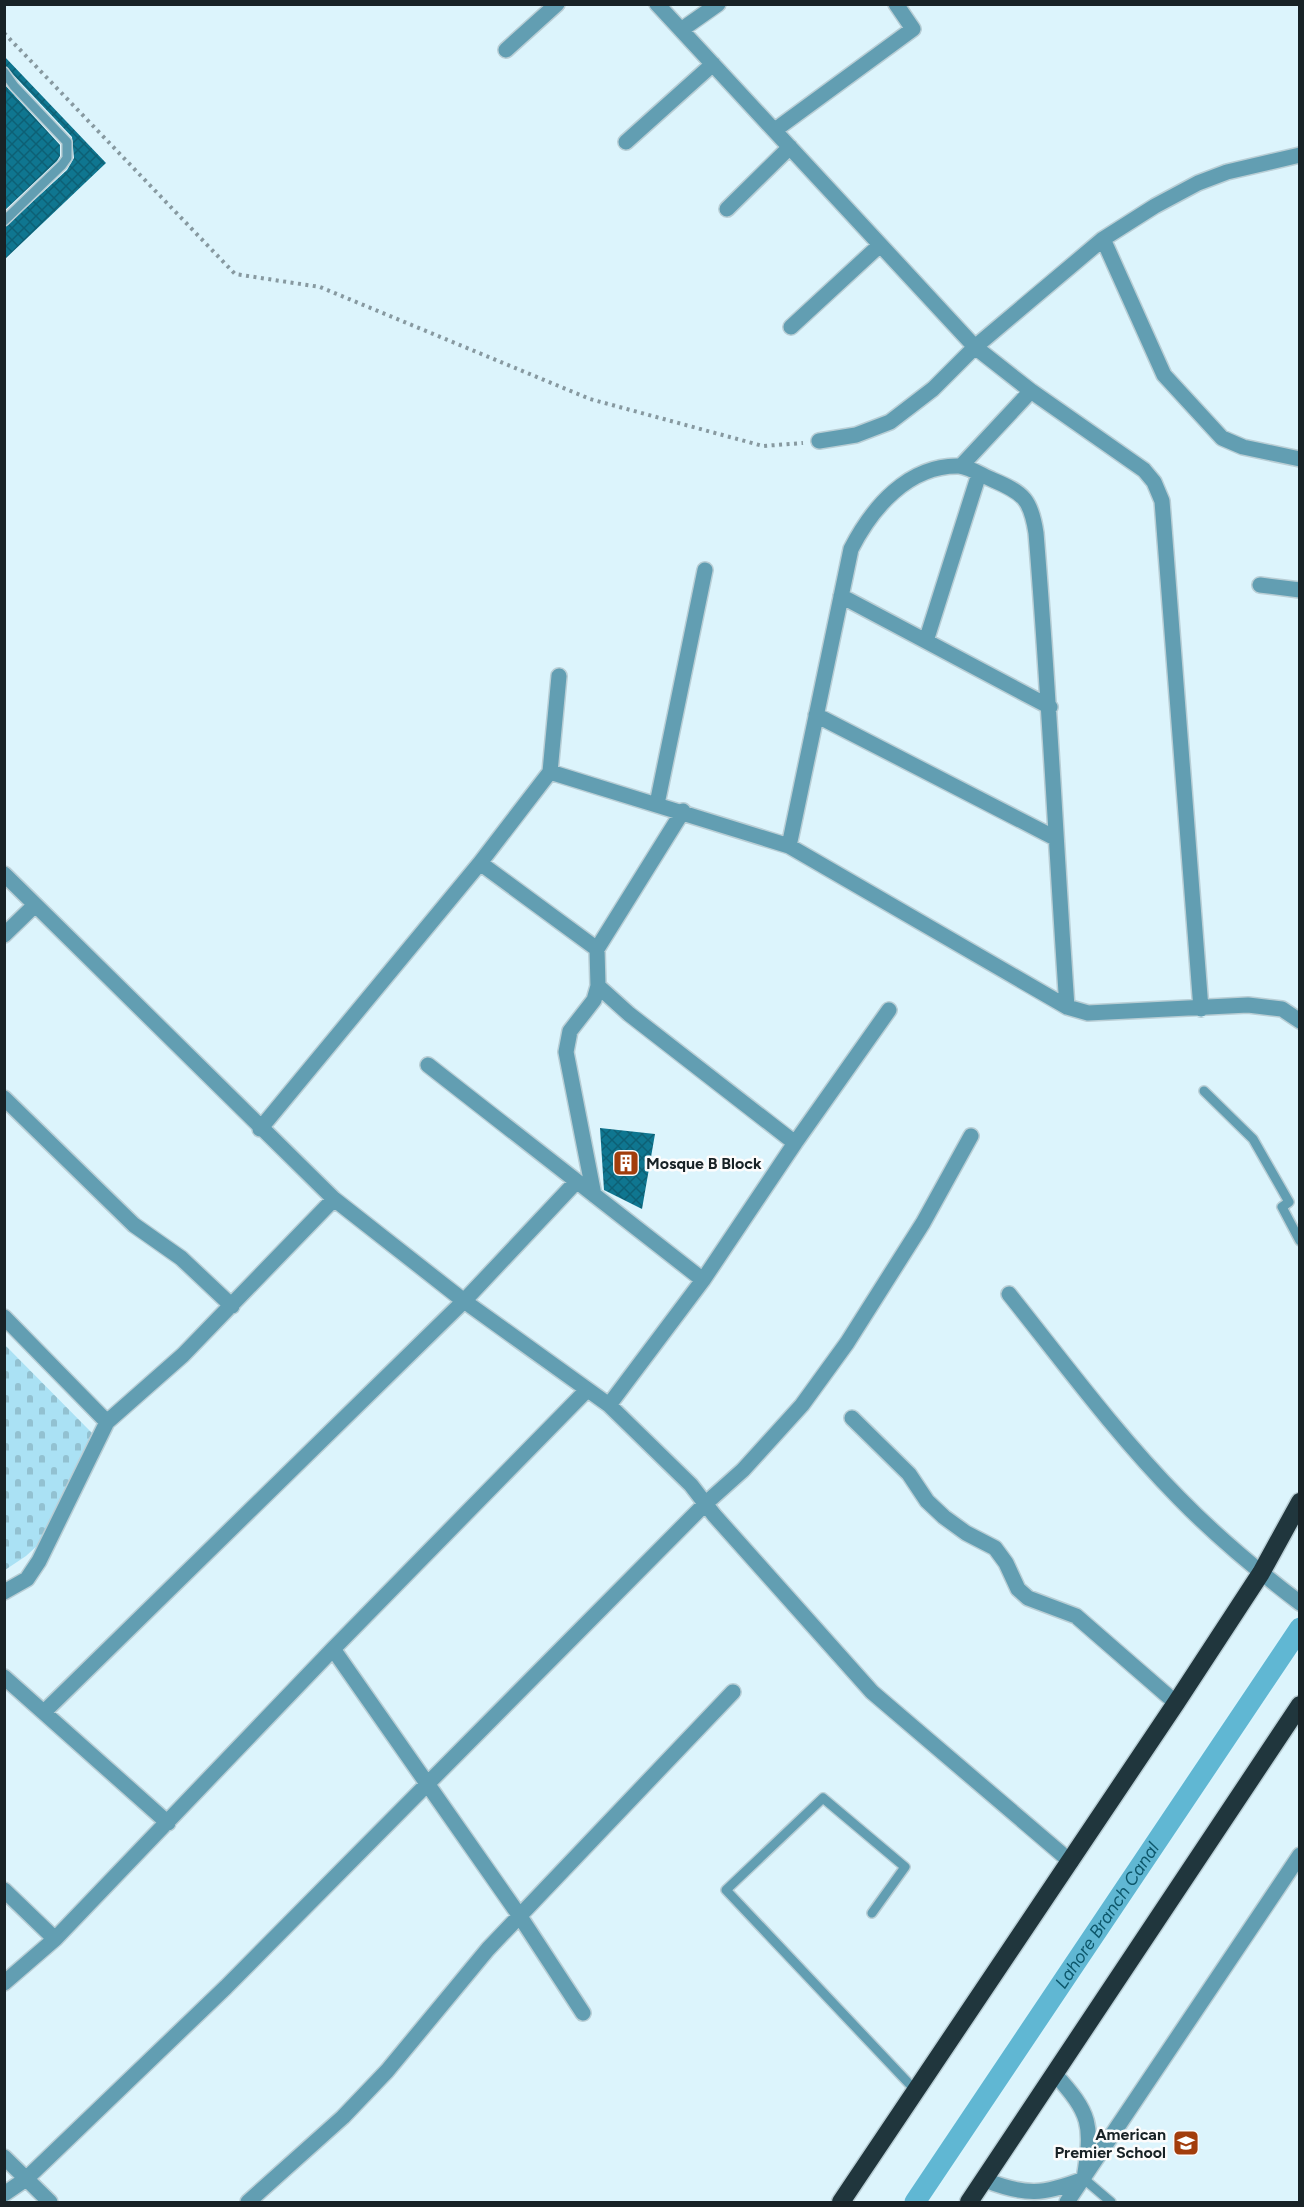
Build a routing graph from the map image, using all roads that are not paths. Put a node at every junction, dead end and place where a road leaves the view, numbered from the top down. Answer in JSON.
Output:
{"nodes":[{"id":1,"x":557,"y":4,"type":"edge"},
{"id":2,"x":657,"y":4,"type":"edge"},
{"id":3,"x":718,"y":4,"type":"edge"},
{"id":4,"x":896,"y":4,"type":"edge"},
{"id":5,"x":681,"y":30,"type":"junction"},
{"id":6,"x":506,"y":50,"type":"dead end"},
{"id":7,"x":713,"y":64,"type":"junction"},
{"id":8,"x":4,"y":72,"type":"edge"},
{"id":9,"x":775,"y":130,"type":"junction"},
{"id":10,"x":626,"y":142,"type":"dead end"},
{"id":11,"x":790,"y":147,"type":"junction"},
{"id":12,"x":1299,"y":155,"type":"edge"},
{"id":13,"x":727,"y":209,"type":"dead end"},
{"id":14,"x":4,"y":221,"type":"edge"},
{"id":15,"x":1103,"y":239,"type":"junction"},
{"id":16,"x":880,"y":245,"type":"junction"},
{"id":17,"x":791,"y":327,"type":"dead end"},
{"id":18,"x":975,"y":347,"type":"junction"},
{"id":19,"x":1031,"y":391,"type":"junction"},
{"id":20,"x":819,"y":441,"type":"road end"},
{"id":21,"x":1299,"y":459,"type":"edge"},
{"id":22,"x":961,"y":466,"type":"junction"},
{"id":23,"x":979,"y":474,"type":"junction"},
{"id":24,"x":705,"y":570,"type":"dead end"},
{"id":25,"x":1260,"y":585,"type":"dead end"},
{"id":26,"x":1299,"y":590,"type":"edge"},
{"id":27,"x":841,"y":596,"type":"junction"},
{"id":28,"x":926,"y":641,"type":"junction"},
{"id":29,"x":559,"y":676,"type":"dead end"},
{"id":30,"x":1050,"y":706,"type":"junction"},
{"id":31,"x":816,"y":715,"type":"junction"},
{"id":32,"x":550,"y":772,"type":"junction"},
{"id":33,"x":657,"y":804,"type":"junction"},
{"id":34,"x":683,"y":811,"type":"junction"},
{"id":35,"x":1055,"y":838,"type":"junction"},
{"id":36,"x":789,"y":846,"type":"junction"},
{"id":37,"x":480,"y":863,"type":"junction"},
{"id":38,"x":4,"y":874,"type":"edge"},
{"id":39,"x":35,"y":905,"type":"junction"},
{"id":40,"x":4,"y":935,"type":"edge"},
{"id":41,"x":597,"y":949,"type":"junction"},
{"id":42,"x":598,"y":986,"type":"junction"},
{"id":43,"x":1067,"y":1007,"type":"junction"},
{"id":44,"x":1201,"y":1009,"type":"junction"},
{"id":45,"x":889,"y":1010,"type":"dead end"},
{"id":46,"x":1299,"y":1021,"type":"edge"},
{"id":47,"x":428,"y":1065,"type":"dead end"},
{"id":48,"x":1204,"y":1091,"type":"dead end"},
{"id":49,"x":4,"y":1098,"type":"edge"},
{"id":50,"x":260,"y":1129,"type":"junction"},
{"id":51,"x":971,"y":1136,"type":"dead end"},
{"id":52,"x":795,"y":1143,"type":"junction"},
{"id":53,"x":576,"y":1182,"type":"junction"},
{"id":54,"x":594,"y":1195,"type":"junction"},
{"id":55,"x":333,"y":1199,"type":"junction"},
{"id":56,"x":1299,"y":1241,"type":"edge"},
{"id":57,"x":703,"y":1280,"type":"junction"},
{"id":58,"x":1009,"y":1294,"type":"dead end"},
{"id":59,"x":464,"y":1301,"type":"junction"},
{"id":60,"x":232,"y":1306,"type":"junction"},
{"id":61,"x":4,"y":1317,"type":"edge"},
{"id":62,"x":587,"y":1390,"type":"junction"},
{"id":63,"x":609,"y":1405,"type":"junction"},
{"id":64,"x":852,"y":1418,"type":"dead end"},
{"id":65,"x":107,"y":1422,"type":"junction"},
{"id":66,"x":1299,"y":1502,"type":"edge"},
{"id":67,"x":705,"y":1504,"type":"junction"},
{"id":68,"x":1261,"y":1573,"type":"junction"},
{"id":69,"x":4,"y":1592,"type":"edge"},
{"id":70,"x":1299,"y":1603,"type":"edge"},
{"id":71,"x":333,"y":1649,"type":"junction"},
{"id":72,"x":4,"y":1677,"type":"edge"},
{"id":73,"x":733,"y":1692,"type":"dead end"},
{"id":74,"x":1176,"y":1703,"type":"junction"},
{"id":75,"x":1299,"y":1705,"type":"edge"},
{"id":76,"x":44,"y":1712,"type":"junction"},
{"id":77,"x":428,"y":1786,"type":"junction"},
{"id":78,"x":168,"y":1823,"type":"junction"},
{"id":79,"x":1299,"y":1855,"type":"edge"},
{"id":80,"x":1071,"y":1862,"type":"junction"},
{"id":81,"x":4,"y":1890,"type":"edge"},
{"id":82,"x":872,"y":1912,"type":"dead end"},
{"id":83,"x":519,"y":1915,"type":"junction"},
{"id":84,"x":55,"y":1939,"type":"junction"},
{"id":85,"x":4,"y":1983,"type":"edge"},
{"id":86,"x":583,"y":2013,"type":"dead end"},
{"id":87,"x":1054,"y":2073,"type":"junction"},
{"id":88,"x":916,"y":2091,"type":"junction"},
{"id":89,"x":4,"y":2157,"type":"edge"},
{"id":90,"x":26,"y":2179,"type":"junction"},
{"id":91,"x":1084,"y":2179,"type":"junction"},
{"id":92,"x":985,"y":2180,"type":"junction"},
{"id":93,"x":4,"y":2194,"type":"edge"},
{"id":94,"x":50,"y":2202,"type":"edge"},
{"id":95,"x":248,"y":2202,"type":"edge"},
{"id":96,"x":842,"y":2202,"type":"edge"},
{"id":97,"x":969,"y":2202,"type":"edge"},
{"id":98,"x":1068,"y":2202,"type":"edge"},
{"id":99,"x":1111,"y":2202,"type":"edge"}],
"edges":[{"from":1,"to":6,"type":"street"},
{"from":2,"to":5,"type":"street"},
{"from":3,"to":5,"type":"street"},
{"from":4,"to":9,"type":"street"},
{"from":5,"to":7,"type":"street"},
{"from":7,"to":9,"type":"street"},
{"from":7,"to":10,"type":"street"},
{"from":8,"to":14,"type":"lane"},
{"from":9,"to":11,"type":"street"},
{"from":11,"to":13,"type":"street"},
{"from":11,"to":16,"type":"street"},
{"from":12,"to":15,"type":"street"},
{"from":15,"to":18,"type":"street"},
{"from":15,"to":21,"type":"street"},
{"from":16,"to":17,"type":"street"},
{"from":16,"to":18,"type":"street"},
{"from":18,"to":19,"type":"street"},
{"from":18,"to":20,"type":"street"},
{"from":19,"to":22,"type":"street"},
{"from":19,"to":44,"type":"street"},
{"from":22,"to":23,"type":"street"},
{"from":22,"to":27,"type":"street"},
{"from":23,"to":28,"type":"street"},
{"from":23,"to":30,"type":"street"},
{"from":24,"to":33,"type":"street"},
{"from":25,"to":26,"type":"street"},
{"from":27,"to":28,"type":"street"},
{"from":27,"to":31,"type":"street"},
{"from":28,"to":30,"type":"street"},
{"from":29,"to":32,"type":"street"},
{"from":30,"to":35,"type":"street"},
{"from":31,"to":35,"type":"street"},
{"from":31,"to":36,"type":"street"},
{"from":32,"to":33,"type":"street"},
{"from":32,"to":37,"type":"street"},
{"from":33,"to":34,"type":"street"},
{"from":34,"to":36,"type":"street"},
{"from":34,"to":41,"type":"street"},
{"from":35,"to":43,"type":"street"},
{"from":36,"to":43,"type":"street"},
{"from":37,"to":41,"type":"street"},
{"from":37,"to":50,"type":"street"},
{"from":38,"to":39,"type":"street"},
{"from":39,"to":40,"type":"street"},
{"from":39,"to":50,"type":"street"},
{"from":41,"to":42,"type":"street"},
{"from":42,"to":52,"type":"street"},
{"from":42,"to":54,"type":"street"},
{"from":43,"to":44,"type":"street"},
{"from":44,"to":46,"type":"street"},
{"from":45,"to":52,"type":"street"},
{"from":47,"to":53,"type":"street"},
{"from":48,"to":56,"type":"lane"},
{"from":49,"to":60,"type":"street"},
{"from":50,"to":55,"type":"street"},
{"from":51,"to":67,"type":"street"},
{"from":52,"to":57,"type":"street"},
{"from":53,"to":54,"type":"street"},
{"from":53,"to":59,"type":"street"},
{"from":54,"to":57,"type":"street"},
{"from":55,"to":59,"type":"street"},
{"from":55,"to":60,"type":"street"},
{"from":57,"to":63,"type":"street"},
{"from":58,"to":68,"type":"street"},
{"from":59,"to":62,"type":"street"},
{"from":59,"to":76,"type":"street"},
{"from":60,"to":65,"type":"street"},
{"from":61,"to":65,"type":"street"},
{"from":62,"to":63,"type":"street"},
{"from":62,"to":71,"type":"street"},
{"from":63,"to":67,"type":"street"},
{"from":64,"to":74,"type":"street"},
{"from":65,"to":69,"type":"street"},
{"from":66,"to":68,"type":"highway"},
{"from":67,"to":77,"type":"street"},
{"from":67,"to":80,"type":"street"},
{"from":68,"to":70,"type":"street"},
{"from":68,"to":74,"type":"highway"},
{"from":71,"to":77,"type":"street"},
{"from":71,"to":78,"type":"street"},
{"from":72,"to":76,"type":"street"},
{"from":73,"to":83,"type":"street"},
{"from":74,"to":80,"type":"highway"},
{"from":75,"to":87,"type":"highway"},
{"from":76,"to":78,"type":"street"},
{"from":77,"to":83,"type":"street"},
{"from":77,"to":90,"type":"street"},
{"from":78,"to":84,"type":"street"},
{"from":79,"to":91,"type":"street"},
{"from":80,"to":88,"type":"highway"},
{"from":81,"to":84,"type":"street"},
{"from":82,"to":88,"type":"lane"},
{"from":83,"to":86,"type":"street"},
{"from":83,"to":95,"type":"street"},
{"from":84,"to":85,"type":"street"},
{"from":87,"to":91,"type":"street"},
{"from":87,"to":92,"type":"highway"},
{"from":88,"to":96,"type":"highway"},
{"from":89,"to":90,"type":"street"},
{"from":90,"to":93,"type":"street"},
{"from":90,"to":94,"type":"street"},
{"from":91,"to":92,"type":"street"},
{"from":91,"to":98,"type":"street"},
{"from":91,"to":99,"type":"lane"},
{"from":92,"to":97,"type":"highway"}]}
